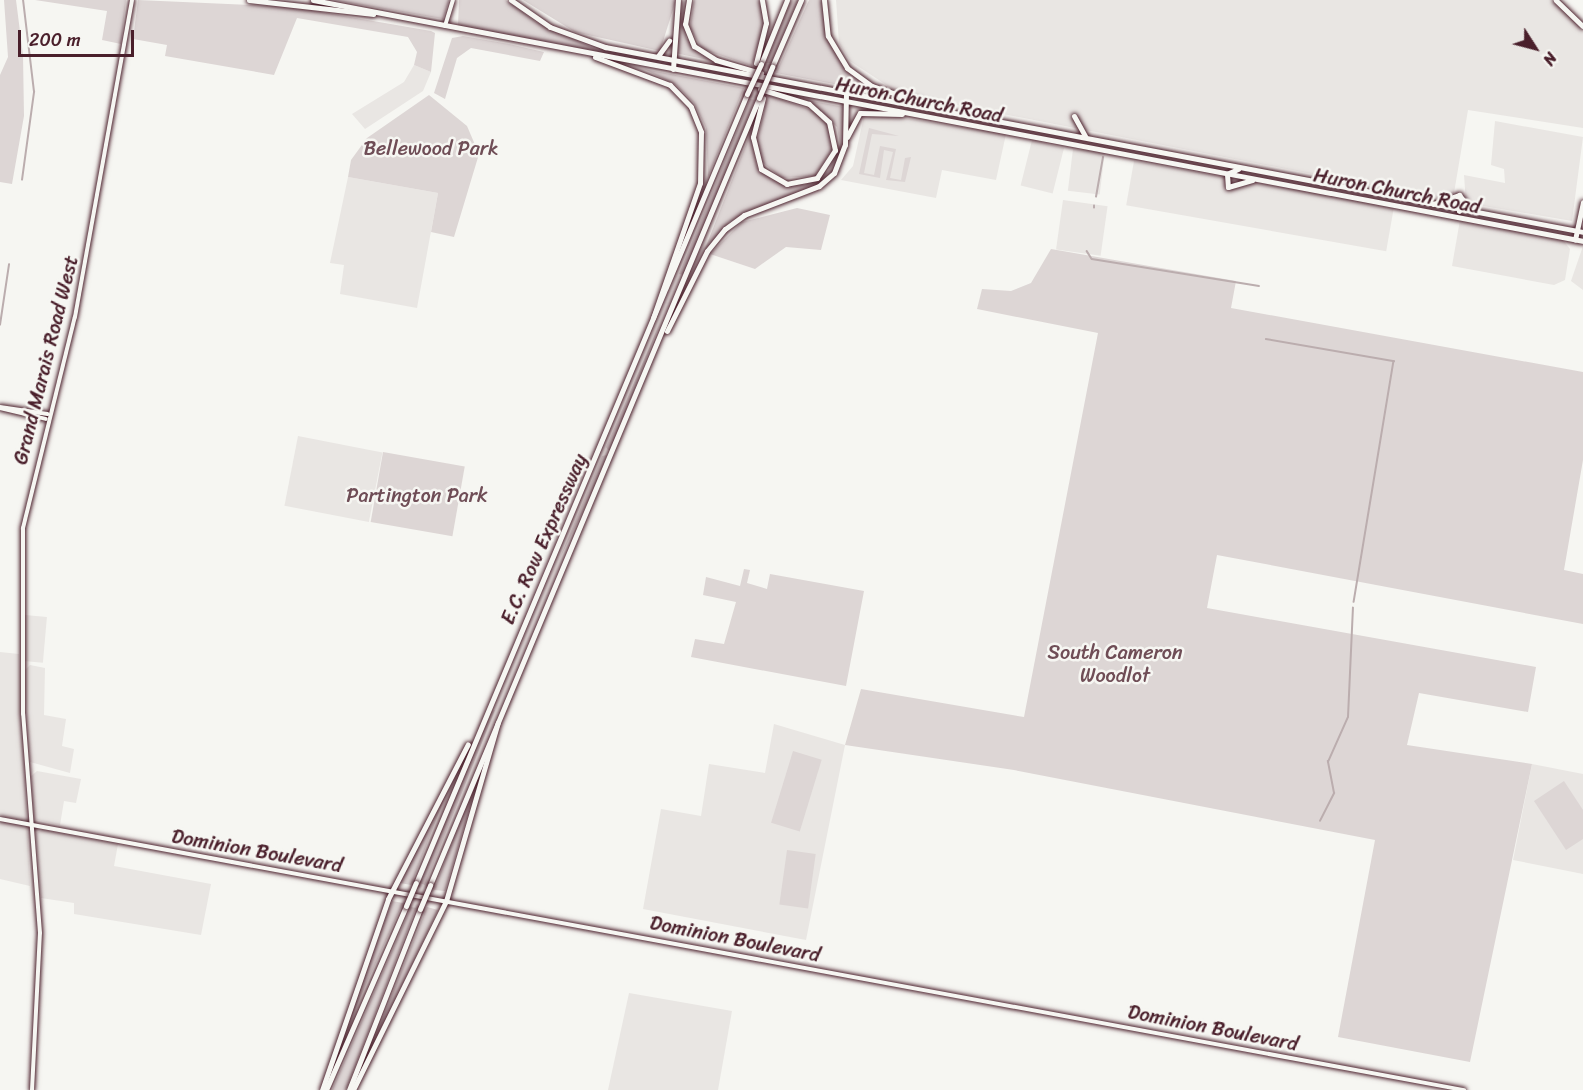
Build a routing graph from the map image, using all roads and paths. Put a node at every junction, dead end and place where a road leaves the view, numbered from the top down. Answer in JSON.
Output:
{"nodes":[{"id":1,"x":132,"y":0,"type":"edge"},
{"id":2,"x":249,"y":0,"type":"edge"},
{"id":3,"x":313,"y":0,"type":"edge"},
{"id":4,"x":453,"y":0,"type":"edge"},
{"id":5,"x":511,"y":0,"type":"edge"},
{"id":6,"x":678,"y":0,"type":"edge"},
{"id":7,"x":689,"y":0,"type":"edge"},
{"id":8,"x":762,"y":0,"type":"edge"},
{"id":9,"x":787,"y":0,"type":"edge"},
{"id":10,"x":801,"y":0,"type":"edge"},
{"id":11,"x":824,"y":0,"type":"edge"},
{"id":12,"x":1556,"y":0,"type":"edge"},
{"id":13,"x":373,"y":14,"type":"junction"},
{"id":14,"x":1583,"y":26,"type":"edge"},
{"id":15,"x":445,"y":27,"type":"junction"},
{"id":16,"x":672,"y":31,"type":"junction"},
{"id":17,"x":585,"y":53,"type":"junction"},
{"id":18,"x":655,"y":56,"type":"junction"},
{"id":19,"x":672,"y":60,"type":"junction"},
{"id":20,"x":758,"y":64,"type":"junction"},
{"id":21,"x":673,"y":69,"type":"junction"},
{"id":22,"x":780,"y":80,"type":"junction"},
{"id":23,"x":748,"y":83,"type":"junction"},
{"id":24,"x":846,"y":92,"type":"junction"},
{"id":25,"x":761,"y":98,"type":"junction"},
{"id":26,"x":846,"y":102,"type":"junction"},
{"id":27,"x":949,"y":112,"type":"junction"},
{"id":28,"x":909,"y":114,"type":"junction"},
{"id":29,"x":1074,"y":116,"type":"dead end"},
{"id":30,"x":1086,"y":138,"type":"junction"},
{"id":31,"x":845,"y":145,"type":"junction"},
{"id":32,"x":1246,"y":168,"type":"junction"},
{"id":33,"x":1227,"y":174,"type":"junction"},
{"id":34,"x":1254,"y":179,"type":"junction"},
{"id":35,"x":1583,"y":203,"type":"edge"},
{"id":36,"x":1433,"y":204,"type":"junction"},
{"id":37,"x":1461,"y":209,"type":"junction"},
{"id":38,"x":1455,"y":217,"type":"junction"},
{"id":39,"x":1580,"y":232,"type":"edge"},
{"id":40,"x":1575,"y":240,"type":"junction"},
{"id":41,"x":1583,"y":241,"type":"edge"},
{"id":42,"x":647,"y":343,"type":"junction"},
{"id":43,"x":651,"y":361,"type":"junction"},
{"id":44,"x":0,"y":408,"type":"edge"},
{"id":45,"x":47,"y":417,"type":"junction"},
{"id":46,"x":508,"y":690,"type":"junction"},
{"id":47,"x":482,"y":716,"type":"junction"},
{"id":48,"x":0,"y":819,"type":"edge"},
{"id":49,"x":32,"y":824,"type":"junction"},
{"id":50,"x":392,"y":891,"type":"junction"},
{"id":51,"x":446,"y":901,"type":"junction"},
{"id":52,"x":32,"y":1090,"type":"edge"},
{"id":53,"x":324,"y":1090,"type":"edge"},
{"id":54,"x":351,"y":1090,"type":"edge"},
{"id":55,"x":1464,"y":1090,"type":"edge"}],
"edges":[{"from":1,"to":45,"type":"street","name":"Grand Marais Road West"},
{"from":2,"to":13,"type":"main road","name":"Huron Church Road"},
{"from":3,"to":13,"type":"highway"},
{"from":4,"to":15,"type":"street"},
{"from":5,"to":18,"type":"highway","name":"Huron Church Road"},
{"from":6,"to":16,"type":"highway"},
{"from":7,"to":22,"type":"highway"},
{"from":8,"to":20,"type":"highway"},
{"from":9,"to":20,"type":"highway"},
{"from":10,"to":25,"type":"highway","name":"E.C. Row Expressway","bridge":true},
{"from":11,"to":27,"type":"highway"},
{"from":12,"to":14,"type":"main road"},
{"from":13,"to":15,"type":"highway","name":"Huron Church Road"},
{"from":15,"to":17,"type":"highway","name":"Huron Church Road"},
{"from":16,"to":18,"type":"highway"},
{"from":16,"to":19,"type":"highway"},
{"from":17,"to":21,"type":"highway","name":"Huron Church Road"},
{"from":17,"to":42,"type":"highway"},
{"from":18,"to":19,"type":"highway","name":"Huron Church Road"},
{"from":19,"to":21,"type":"highway"},
{"from":19,"to":22,"type":"highway","name":"Huron Church Road"},
{"from":20,"to":23,"type":"highway","name":"E.C. Row Expressway","bridge":true},
{"from":21,"to":23,"type":"highway","name":"Huron Church Road"},
{"from":22,"to":24,"type":"highway","name":"Huron Church Road"},
{"from":23,"to":25,"type":"highway"},
{"from":23,"to":26,"type":"highway","name":"Huron Church Road"},
{"from":23,"to":42,"type":"highway","name":"E.C. Row Expressway","bridge":true},
{"from":24,"to":26,"type":"highway"},
{"from":24,"to":27,"type":"highway","name":"Huron Church Road"},
{"from":25,"to":43,"type":"highway","name":"E.C. Row Expressway"},
{"from":26,"to":28,"type":"highway","name":"Huron Church Road"},
{"from":26,"to":31,"type":"highway"},
{"from":27,"to":30,"type":"highway","name":"Huron Church Road"},
{"from":28,"to":31,"type":"highway"},
{"from":28,"to":33,"type":"highway","name":"Huron Church Road"},
{"from":29,"to":30,"type":"highway"},
{"from":30,"to":32,"type":"highway","name":"Huron Church Road"},
{"from":31,"to":43,"type":"highway"},
{"from":32,"to":33,"type":"highway"},
{"from":32,"to":36,"type":"highway","name":"Huron Church Road"},
{"from":33,"to":34,"type":"highway","name":"Huron Church Road"},
{"from":33,"to":34,"type":"highway"},
{"from":34,"to":38,"type":"highway","name":"Huron Church Road"},
{"from":35,"to":39,"type":"main road"},
{"from":36,"to":37,"type":"highway","name":"Huron Church Road"},
{"from":36,"to":37,"type":"highway"},
{"from":37,"to":38,"type":"highway"},
{"from":37,"to":39,"type":"highway","name":"Huron Church Road"},
{"from":38,"to":40,"type":"highway","name":"Huron Church Road"},
{"from":39,"to":40,"type":"main road"},
{"from":40,"to":41,"type":"highway","name":"Huron Church Road"},
{"from":42,"to":47,"type":"highway","name":"E.C. Row Expressway"},
{"from":43,"to":46,"type":"highway","name":"E.C. Row Expressway"},
{"from":44,"to":45,"type":"street"},
{"from":45,"to":49,"type":"street","name":"Grand Marais Road West"},
{"from":46,"to":51,"type":"highway"},
{"from":46,"to":54,"type":"highway","name":"E.C. Row Expressway","bridge":true},
{"from":47,"to":50,"type":"highway"},
{"from":47,"to":53,"type":"highway","name":"E.C. Row Expressway","bridge":true},
{"from":48,"to":49,"type":"street","name":"Dominion Boulevard"},
{"from":49,"to":50,"type":"street","name":"Dominion Boulevard"},
{"from":49,"to":52,"type":"street","name":"Grand Marais Road West"},
{"from":50,"to":51,"type":"street","name":"Dominion Boulevard"},
{"from":50,"to":53,"type":"highway"},
{"from":51,"to":54,"type":"highway"},
{"from":51,"to":55,"type":"street","name":"Dominion Boulevard"}]}
